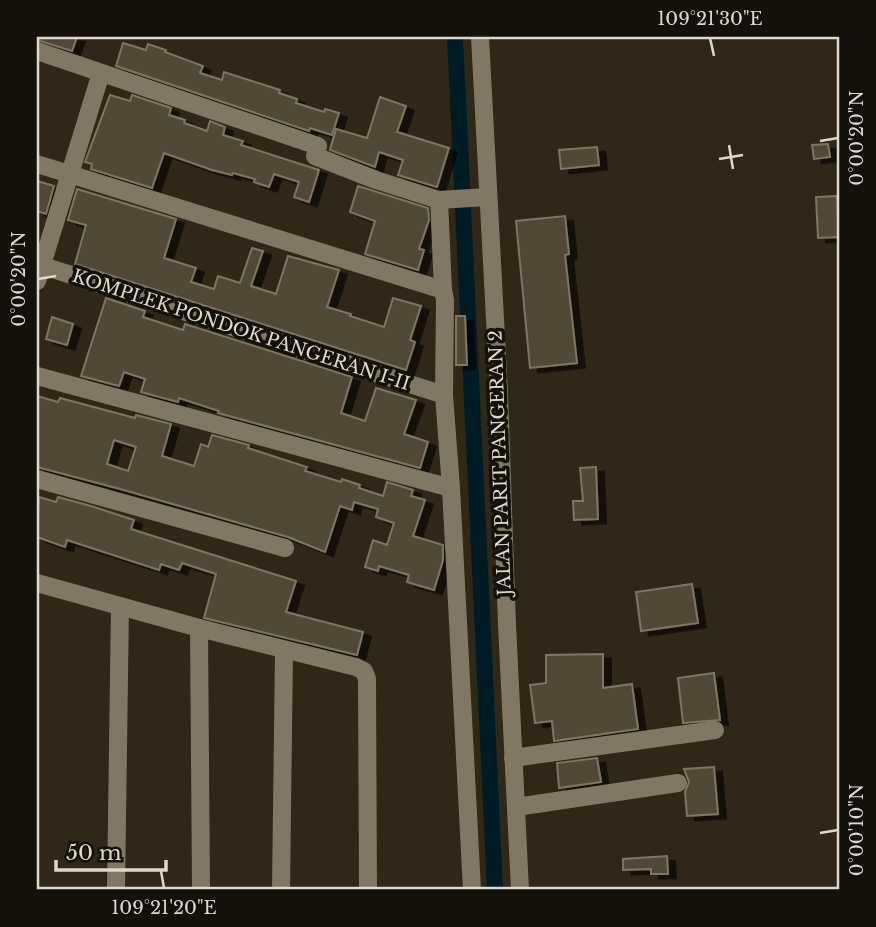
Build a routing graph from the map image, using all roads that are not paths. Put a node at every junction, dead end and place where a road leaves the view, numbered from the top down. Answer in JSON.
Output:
{"nodes":[{"id":1,"x":480,"y":37,"type":"edge"},
{"id":2,"x":37,"y":51,"type":"edge"},
{"id":3,"x":101,"y":73,"type":"junction"},
{"id":4,"x":37,"y":164,"type":"edge"},
{"id":5,"x":68,"y":173,"type":"junction"},
{"id":6,"x":484,"y":197,"type":"junction"},
{"id":7,"x":443,"y":200,"type":"junction"},
{"id":8,"x":38,"y":270,"type":"edge"},
{"id":9,"x":443,"y":290,"type":"junction"},
{"id":10,"x":37,"y":376,"type":"edge"},
{"id":11,"x":444,"y":395,"type":"junction"},
{"id":12,"x":37,"y":480,"type":"edge"},
{"id":13,"x":451,"y":488,"type":"junction"},
{"id":14,"x":285,"y":548,"type":"dead end"},
{"id":15,"x":37,"y":583,"type":"edge"},
{"id":16,"x":120,"y":606,"type":"junction"},
{"id":17,"x":199,"y":628,"type":"junction"},
{"id":18,"x":284,"y":650,"type":"junction"},
{"id":19,"x":715,"y":730,"type":"dead end"},
{"id":20,"x":513,"y":758,"type":"junction"},
{"id":21,"x":678,"y":783,"type":"dead end"},
{"id":22,"x":516,"y":807,"type":"junction"},
{"id":23,"x":116,"y":890,"type":"edge"},
{"id":24,"x":201,"y":890,"type":"edge"},
{"id":25,"x":281,"y":890,"type":"edge"},
{"id":26,"x":368,"y":890,"type":"edge"},
{"id":27,"x":472,"y":890,"type":"edge"},
{"id":28,"x":520,"y":890,"type":"edge"}],
"edges":[{"from":1,"to":6,"type":"street","name":"JALAN PARIT PANGERAN 2"},
{"from":2,"to":3,"type":"street"},
{"from":3,"to":5,"type":"street"},
{"from":3,"to":7,"type":"street"},
{"from":4,"to":5,"type":"street"},
{"from":5,"to":8,"type":"street"},
{"from":5,"to":9,"type":"street"},
{"from":6,"to":7,"type":"street"},
{"from":6,"to":20,"type":"street","name":"JALAN PARIT PANGERAN 2"},
{"from":7,"to":9,"type":"street"},
{"from":8,"to":11,"type":"street","name":"KOMPLEK PONDOK PANGERAN I-II"},
{"from":9,"to":11,"type":"street"},
{"from":10,"to":13,"type":"street"},
{"from":11,"to":13,"type":"street"},
{"from":12,"to":14,"type":"street"},
{"from":13,"to":27,"type":"street"},
{"from":15,"to":16,"type":"street"},
{"from":16,"to":17,"type":"street"},
{"from":16,"to":23,"type":"street"},
{"from":17,"to":18,"type":"street"},
{"from":17,"to":24,"type":"street"},
{"from":18,"to":25,"type":"street"},
{"from":18,"to":26,"type":"street"},
{"from":19,"to":20,"type":"street"},
{"from":20,"to":22,"type":"street","name":"JALAN PARIT PANGERAN 2"},
{"from":21,"to":22,"type":"street"},
{"from":22,"to":28,"type":"street","name":"JALAN PARIT PANGERAN 2"}]}
